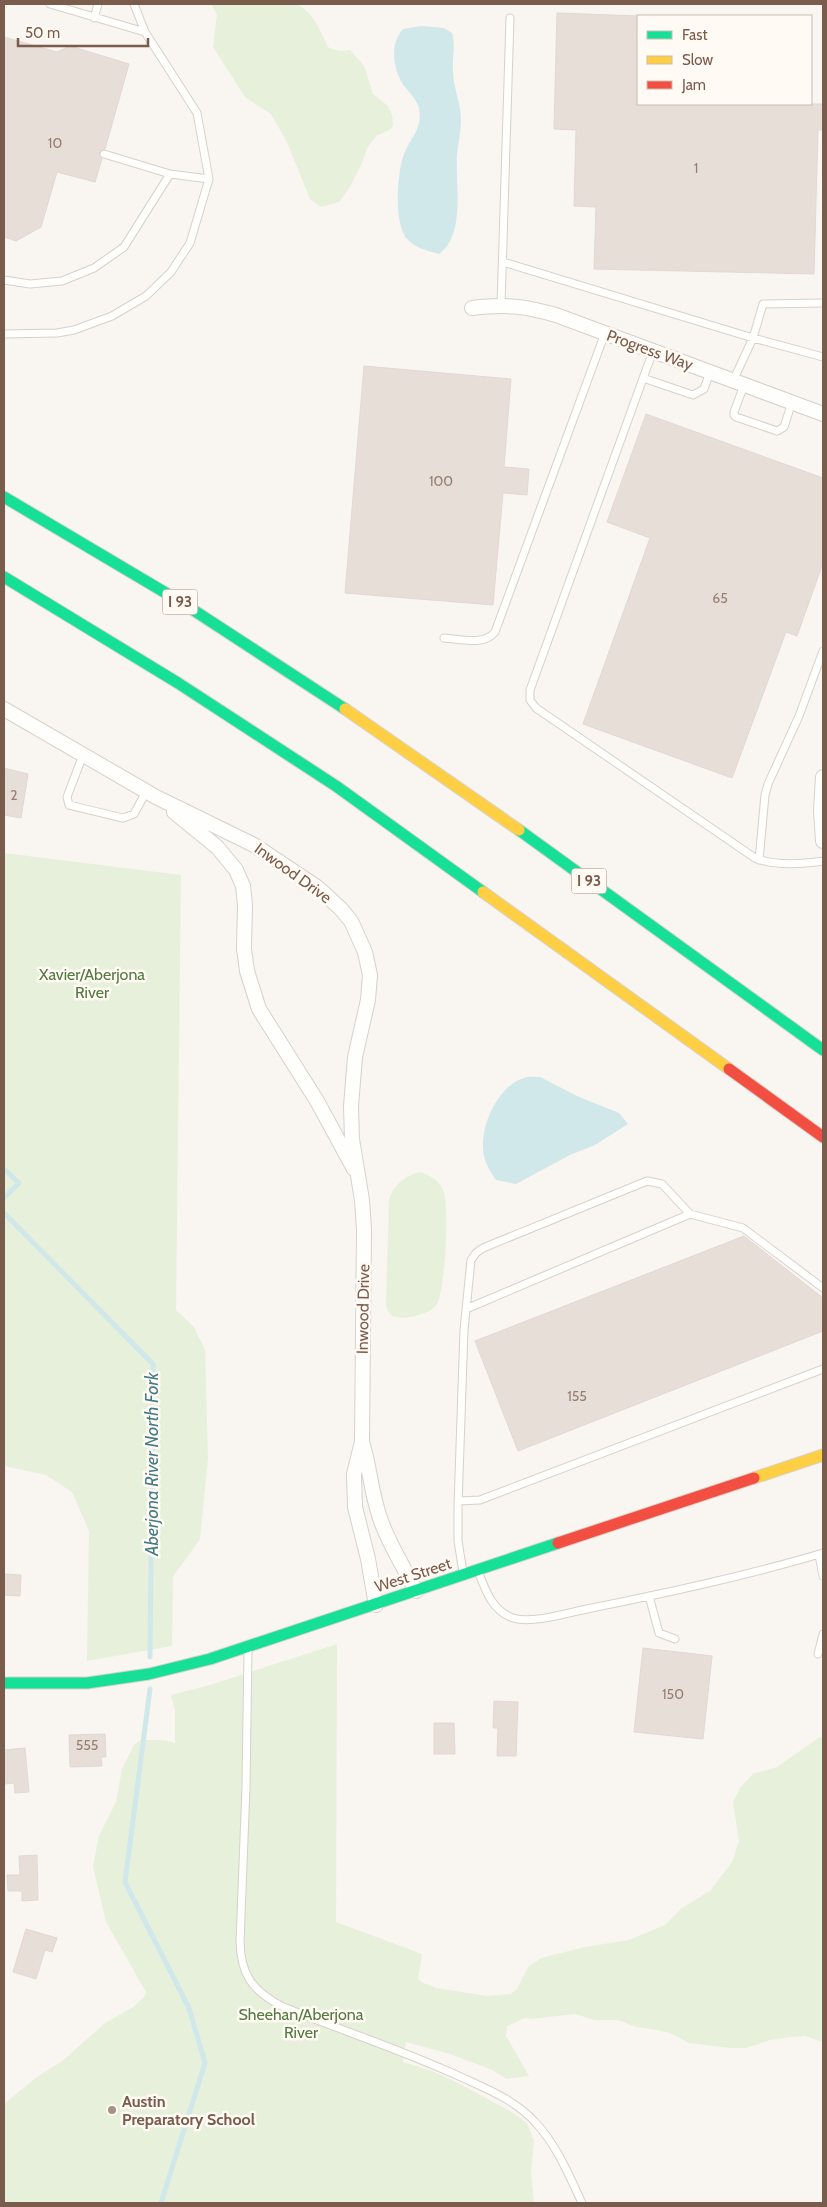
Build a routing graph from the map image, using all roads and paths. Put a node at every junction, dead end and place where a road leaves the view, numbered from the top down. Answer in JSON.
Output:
{"nodes":[{"id":1,"x":50,"y":4,"type":"edge"},
{"id":2,"x":98,"y":4,"type":"edge"},
{"id":3,"x":134,"y":4,"type":"edge"},
{"id":4,"x":94,"y":18,"type":"junction"},
{"id":5,"x":510,"y":18,"type":"dead end"},
{"id":6,"x":145,"y":32,"type":"junction"},
{"id":7,"x":104,"y":154,"type":"dead end"},
{"id":8,"x":170,"y":174,"type":"junction"},
{"id":9,"x":209,"y":179,"type":"junction"},
{"id":10,"x":503,"y":262,"type":"junction"},
{"id":11,"x":4,"y":280,"type":"edge"},
{"id":12,"x":823,"y":303,"type":"edge"},
{"id":13,"x":501,"y":305,"type":"junction"},
{"id":14,"x":472,"y":308,"type":"dead end"},
{"id":15,"x":605,"y":333,"type":"junction"},
{"id":16,"x":4,"y":334,"type":"edge"},
{"id":17,"x":753,"y":338,"type":"junction"},
{"id":18,"x":653,"y":351,"type":"junction"},
{"id":19,"x":823,"y":357,"type":"edge"},
{"id":20,"x":710,"y":372,"type":"junction"},
{"id":21,"x":643,"y":378,"type":"junction"},
{"id":22,"x":738,"y":383,"type":"junction"},
{"id":23,"x":792,"y":402,"type":"junction"},
{"id":24,"x":823,"y":414,"type":"edge"},
{"id":25,"x":4,"y":497,"type":"edge"},
{"id":26,"x":4,"y":576,"type":"edge"},
{"id":27,"x":444,"y":638,"type":"dead end"},
{"id":28,"x":823,"y":652,"type":"edge"},
{"id":29,"x":4,"y":709,"type":"edge"},
{"id":30,"x":83,"y":755,"type":"junction"},
{"id":31,"x":823,"y":777,"type":"edge"},
{"id":32,"x":151,"y":795,"type":"junction"},
{"id":33,"x":822,"y":812,"type":"edge"},
{"id":34,"x":823,"y":841,"type":"edge"},
{"id":35,"x":759,"y":860,"type":"junction"},
{"id":36,"x":823,"y":860,"type":"edge"},
{"id":37,"x":823,"y":1050,"type":"edge"},
{"id":38,"x":823,"y":1137,"type":"edge"},
{"id":39,"x":358,"y":1176,"type":"junction"},
{"id":40,"x":690,"y":1214,"type":"junction"},
{"id":41,"x":823,"y":1288,"type":"edge"},
{"id":42,"x":466,"y":1309,"type":"junction"},
{"id":43,"x":823,"y":1369,"type":"edge"},
{"id":44,"x":362,"y":1442,"type":"junction"},
{"id":45,"x":823,"y":1455,"type":"edge"},
{"id":46,"x":458,"y":1501,"type":"junction"},
{"id":47,"x":821,"y":1554,"type":"edge"},
{"id":48,"x":477,"y":1571,"type":"junction"},
{"id":49,"x":463,"y":1576,"type":"junction"},
{"id":50,"x":823,"y":1576,"type":"edge"},
{"id":51,"x":416,"y":1591,"type":"junction"},
{"id":52,"x":650,"y":1596,"type":"junction"},
{"id":53,"x":376,"y":1605,"type":"junction"},
{"id":54,"x":823,"y":1634,"type":"edge"},
{"id":55,"x":675,"y":1639,"type":"dead end"},
{"id":56,"x":248,"y":1647,"type":"junction"},
{"id":57,"x":818,"y":1654,"type":"dead end"},
{"id":58,"x":4,"y":1683,"type":"edge"},
{"id":59,"x":582,"y":2203,"type":"edge"}],
"edges":[{"from":1,"to":4,"type":"lane"},
{"from":2,"to":4,"type":"lane"},
{"from":3,"to":6,"type":"lane"},
{"from":4,"to":6,"type":"lane"},
{"from":5,"to":10,"type":"lane"},
{"from":6,"to":9,"type":"lane"},
{"from":7,"to":8,"type":"lane"},
{"from":8,"to":9,"type":"lane"},
{"from":8,"to":11,"type":"lane"},
{"from":9,"to":16,"type":"lane"},
{"from":10,"to":13,"type":"lane"},
{"from":10,"to":17,"type":"lane"},
{"from":12,"to":17,"type":"lane"},
{"from":13,"to":14,"type":"street","name":"Progress Way"},
{"from":13,"to":15,"type":"street","name":"Progress Way"},
{"from":15,"to":18,"type":"street","name":"Progress Way"},
{"from":15,"to":27,"type":"lane"},
{"from":17,"to":19,"type":"lane"},
{"from":17,"to":22,"type":"lane"},
{"from":18,"to":20,"type":"street","name":"Progress Way"},
{"from":18,"to":21,"type":"lane"},
{"from":20,"to":21,"type":"lane"},
{"from":20,"to":22,"type":"street","name":"Progress Way"},
{"from":21,"to":35,"type":"lane"},
{"from":22,"to":23,"type":"street","name":"Progress Way"},
{"from":22,"to":23,"type":"lane"},
{"from":23,"to":24,"type":"street","name":"Progress Way"},
{"from":25,"to":37,"type":"main road","number":"I 93"},
{"from":26,"to":38,"type":"main road"},
{"from":28,"to":35,"type":"lane"},
{"from":29,"to":30,"type":"street","name":"Inwood Drive"},
{"from":30,"to":32,"type":"street","name":"Inwood Drive"},
{"from":30,"to":32,"type":"lane"},
{"from":31,"to":33,"type":"street"},
{"from":32,"to":39,"type":"street","name":"Inwood Drive"},
{"from":32,"to":39,"type":"street","name":"Inwood Drive"},
{"from":33,"to":34,"type":"street"},
{"from":35,"to":36,"type":"lane"},
{"from":39,"to":44,"type":"street","name":"Inwood Drive"},
{"from":40,"to":41,"type":"lane"},
{"from":40,"to":42,"type":"lane"},
{"from":40,"to":42,"type":"lane"},
{"from":42,"to":46,"type":"lane"},
{"from":43,"to":46,"type":"lane"},
{"from":44,"to":51,"type":"street","name":"Inwood Drive"},
{"from":44,"to":53,"type":"street","name":"Inwood Drive"},
{"from":45,"to":48,"type":"main road","name":"West Street"},
{"from":46,"to":49,"type":"lane"},
{"from":47,"to":50,"type":"lane"},
{"from":47,"to":52,"type":"lane"},
{"from":48,"to":49,"type":"main road","name":"West Street"},
{"from":48,"to":52,"type":"lane"},
{"from":49,"to":51,"type":"main road","name":"West Street"},
{"from":51,"to":53,"type":"main road","name":"West Street"},
{"from":52,"to":55,"type":"lane"},
{"from":53,"to":56,"type":"main road","name":"West Street"},
{"from":54,"to":57,"type":"lane"},
{"from":56,"to":58,"type":"main road","name":"West Street"},
{"from":56,"to":59,"type":"lane"}]}
